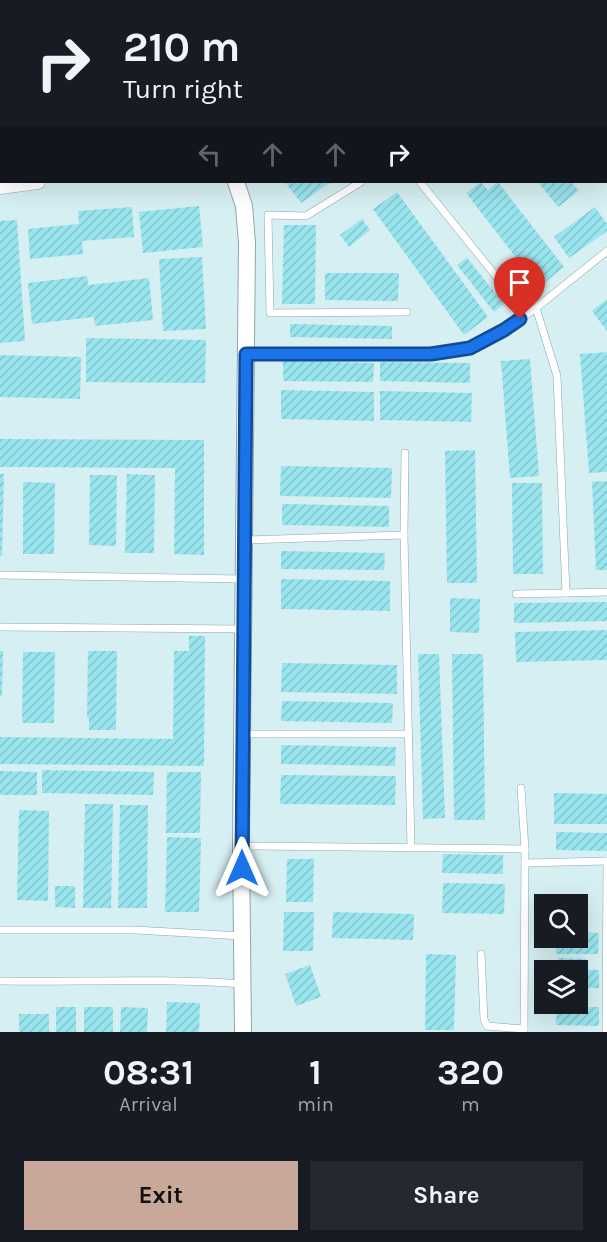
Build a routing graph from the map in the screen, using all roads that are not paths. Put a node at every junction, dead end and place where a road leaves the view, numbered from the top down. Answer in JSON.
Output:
{"nodes":[{"id":1,"x":30,"y":183,"type":"edge"},
{"id":2,"x":236,"y":183,"type":"edge"},
{"id":3,"x":359,"y":183,"type":"edge"},
{"id":4,"x":421,"y":183,"type":"edge"},
{"id":5,"x":0,"y":187,"type":"edge"},
{"id":6,"x":607,"y":251,"type":"edge"},
{"id":7,"x":512,"y":296,"type":"dead end"},
{"id":8,"x":536,"y":308,"type":"junction"},
{"id":9,"x":407,"y":312,"type":"dead end"},
{"id":10,"x":246,"y":354,"type":"junction"},
{"id":11,"x":405,"y":453,"type":"dead end"},
{"id":12,"x":404,"y":535,"type":"junction"},
{"id":13,"x":245,"y":540,"type":"junction"},
{"id":14,"x":0,"y":575,"type":"edge"},
{"id":15,"x":245,"y":579,"type":"junction"},
{"id":16,"x":607,"y":592,"type":"edge"},
{"id":17,"x":566,"y":593,"type":"junction"},
{"id":18,"x":516,"y":594,"type":"dead end"},
{"id":19,"x":0,"y":627,"type":"edge"},
{"id":20,"x":244,"y":629,"type":"junction"},
{"id":21,"x":243,"y":734,"type":"junction"},
{"id":22,"x":407,"y":734,"type":"junction"},
{"id":23,"x":521,"y":788,"type":"dead end"},
{"id":24,"x":242,"y":846,"type":"junction"},
{"id":25,"x":411,"y":848,"type":"junction"},
{"id":26,"x":525,"y":849,"type":"junction"},
{"id":27,"x":607,"y":861,"type":"edge"},
{"id":28,"x":525,"y":863,"type":"junction"},
{"id":29,"x":0,"y":930,"type":"edge"},
{"id":30,"x":242,"y":936,"type":"junction"},
{"id":31,"x":481,"y":954,"type":"dead end"},
{"id":32,"x":0,"y":981,"type":"edge"},
{"id":33,"x":243,"y":984,"type":"junction"},
{"id":34,"x":524,"y":1031,"type":"edge"},
{"id":35,"x":243,"y":1032,"type":"edge"},
{"id":36,"x":606,"y":1032,"type":"edge"}],
"edges":[{"from":1,"to":5,"type":"street"},
{"from":2,"to":10,"type":"street"},
{"from":3,"to":9,"type":"lane"},
{"from":4,"to":7,"type":"lane"},
{"from":6,"to":8,"type":"lane"},
{"from":8,"to":10,"type":"lane"},
{"from":8,"to":17,"type":"lane"},
{"from":10,"to":13,"type":"street"},
{"from":11,"to":12,"type":"lane"},
{"from":12,"to":13,"type":"lane"},
{"from":12,"to":22,"type":"lane"},
{"from":13,"to":15,"type":"street"},
{"from":14,"to":15,"type":"lane"},
{"from":15,"to":20,"type":"street"},
{"from":16,"to":17,"type":"lane"},
{"from":17,"to":18,"type":"lane"},
{"from":19,"to":20,"type":"lane"},
{"from":20,"to":21,"type":"street"},
{"from":21,"to":22,"type":"lane"},
{"from":21,"to":24,"type":"street"},
{"from":22,"to":25,"type":"lane"},
{"from":23,"to":26,"type":"lane"},
{"from":24,"to":25,"type":"lane"},
{"from":24,"to":30,"type":"street"},
{"from":25,"to":26,"type":"lane"},
{"from":26,"to":28,"type":"lane"},
{"from":27,"to":28,"type":"lane"},
{"from":27,"to":36,"type":"lane"},
{"from":28,"to":34,"type":"lane"},
{"from":29,"to":30,"type":"lane"},
{"from":30,"to":33,"type":"street"},
{"from":31,"to":34,"type":"lane"},
{"from":32,"to":33,"type":"lane"},
{"from":33,"to":35,"type":"street"}]}
